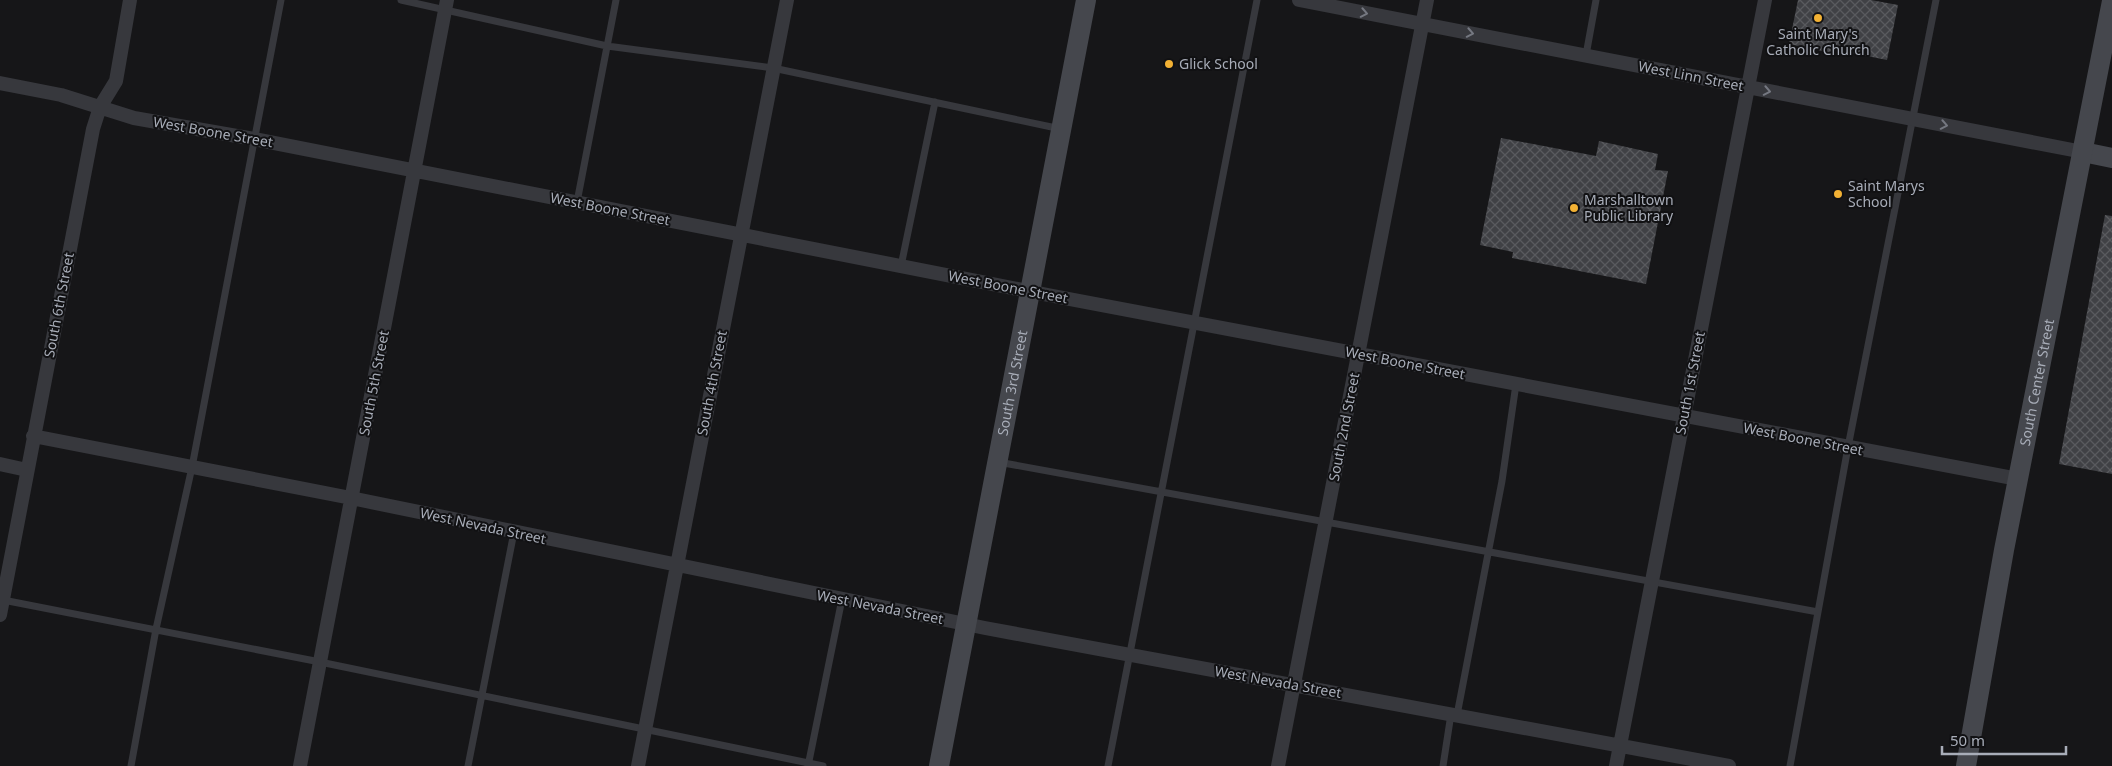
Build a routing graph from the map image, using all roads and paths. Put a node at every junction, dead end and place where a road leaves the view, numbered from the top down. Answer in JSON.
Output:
{"nodes":[{"id":1,"x":130,"y":0,"type":"edge"},
{"id":2,"x":281,"y":0,"type":"edge"},
{"id":3,"x":401,"y":0,"type":"edge"},
{"id":4,"x":616,"y":0,"type":"edge"},
{"id":5,"x":786,"y":0,"type":"edge"},
{"id":6,"x":1086,"y":0,"type":"edge"},
{"id":7,"x":1257,"y":0,"type":"edge"},
{"id":8,"x":1299,"y":0,"type":"edge"},
{"id":9,"x":1427,"y":0,"type":"edge"},
{"id":10,"x":1596,"y":0,"type":"edge"},
{"id":11,"x":1765,"y":0,"type":"edge"},
{"id":12,"x":1936,"y":0,"type":"edge"},
{"id":13,"x":2112,"y":1,"type":"edge"},
{"id":14,"x":446,"y":5,"type":"edge"},
{"id":15,"x":1423,"y":24,"type":"junction"},
{"id":16,"x":608,"y":46,"type":"junction"},
{"id":17,"x":1586,"y":56,"type":"junction"},
{"id":18,"x":773,"y":68,"type":"junction"},
{"id":19,"x":0,"y":83,"type":"edge"},
{"id":20,"x":1748,"y":87,"type":"junction"},
{"id":21,"x":935,"y":102,"type":"junction"},
{"id":22,"x":100,"y":106,"type":"junction"},
{"id":23,"x":1912,"y":119,"type":"junction"},
{"id":24,"x":1062,"y":129,"type":"junction"},
{"id":25,"x":254,"y":139,"type":"junction"},
{"id":26,"x":2083,"y":152,"type":"junction"},
{"id":27,"x":2112,"y":158,"type":"edge"},
{"id":28,"x":414,"y":171,"type":"junction"},
{"id":29,"x":578,"y":202,"type":"junction"},
{"id":30,"x":741,"y":234,"type":"junction"},
{"id":31,"x":901,"y":266,"type":"junction"},
{"id":32,"x":1030,"y":291,"type":"junction"},
{"id":33,"x":1195,"y":323,"type":"junction"},
{"id":34,"x":1358,"y":354,"type":"junction"},
{"id":35,"x":1516,"y":384,"type":"junction"},
{"id":36,"x":1684,"y":416,"type":"junction"},
{"id":37,"x":33,"y":436,"type":"junction"},
{"id":38,"x":1848,"y":447,"type":"junction"},
{"id":39,"x":998,"y":462,"type":"junction"},
{"id":40,"x":0,"y":464,"type":"edge"},
{"id":41,"x":192,"y":467,"type":"junction"},
{"id":42,"x":27,"y":470,"type":"junction"},
{"id":43,"x":2018,"y":479,"type":"junction"},
{"id":44,"x":1162,"y":491,"type":"junction"},
{"id":45,"x":352,"y":498,"type":"junction"},
{"id":46,"x":1326,"y":521,"type":"junction"},
{"id":47,"x":514,"y":532,"type":"junction"},
{"id":48,"x":1489,"y":552,"type":"junction"},
{"id":49,"x":677,"y":566,"type":"junction"},
{"id":50,"x":1652,"y":583,"type":"junction"},
{"id":51,"x":842,"y":599,"type":"junction"},
{"id":52,"x":3,"y":600,"type":"junction"},
{"id":53,"x":1818,"y":612,"type":"junction"},
{"id":54,"x":0,"y":615,"type":"edge"},
{"id":55,"x":966,"y":624,"type":"junction"},
{"id":56,"x":156,"y":630,"type":"junction"},
{"id":57,"x":1130,"y":655,"type":"junction"},
{"id":58,"x":320,"y":662,"type":"junction"},
{"id":59,"x":1294,"y":685,"type":"junction"},
{"id":60,"x":482,"y":696,"type":"junction"},
{"id":61,"x":1454,"y":715,"type":"junction"},
{"id":62,"x":645,"y":729,"type":"junction"},
{"id":63,"x":1620,"y":745,"type":"junction"},
{"id":64,"x":808,"y":764,"type":"edge"},
{"id":65,"x":131,"y":766,"type":"edge"},
{"id":66,"x":300,"y":766,"type":"edge"},
{"id":67,"x":468,"y":766,"type":"edge"},
{"id":68,"x":638,"y":766,"type":"edge"},
{"id":69,"x":823,"y":766,"type":"edge"},
{"id":70,"x":939,"y":766,"type":"edge"},
{"id":71,"x":1108,"y":766,"type":"edge"},
{"id":72,"x":1278,"y":766,"type":"edge"},
{"id":73,"x":1442,"y":766,"type":"edge"},
{"id":74,"x":1616,"y":766,"type":"edge"},
{"id":75,"x":1729,"y":766,"type":"edge"},
{"id":76,"x":1790,"y":766,"type":"edge"},
{"id":77,"x":1966,"y":766,"type":"edge"}],
"edges":[{"from":1,"to":22,"type":"street","name":"South 6th Street"},
{"from":2,"to":25,"type":"lane"},
{"from":3,"to":14,"type":"lane"},
{"from":4,"to":16,"type":"lane"},
{"from":5,"to":18,"type":"street","name":"South 4th Street"},
{"from":6,"to":24,"type":"main road","name":"South 3rd Street"},
{"from":7,"to":33,"type":"lane"},
{"from":8,"to":15,"type":"street","name":"West Linn Street","one_way":true},
{"from":9,"to":15,"type":"street","name":"South 2nd Street"},
{"from":10,"to":17,"type":"lane"},
{"from":11,"to":20,"type":"street","name":"South 1st Street"},
{"from":12,"to":23,"type":"lane"},
{"from":13,"to":26,"type":"main road","name":"South Center Street"},
{"from":14,"to":16,"type":"lane"},
{"from":14,"to":28,"type":"street","name":"South 5th Street"},
{"from":15,"to":17,"type":"street","name":"West Linn Street","one_way":true},
{"from":15,"to":34,"type":"street","name":"South 2nd Street"},
{"from":16,"to":18,"type":"lane"},
{"from":16,"to":29,"type":"lane"},
{"from":17,"to":20,"type":"street","name":"West Linn Street"},
{"from":18,"to":21,"type":"lane"},
{"from":18,"to":30,"type":"street","name":"South 4th Street"},
{"from":19,"to":22,"type":"street","name":"West Boone Street"},
{"from":20,"to":23,"type":"street","name":"West Linn Street","one_way":true},
{"from":20,"to":36,"type":"street","name":"South 1st Street"},
{"from":21,"to":24,"type":"lane"},
{"from":21,"to":31,"type":"lane"},
{"from":22,"to":25,"type":"street","name":"West Boone Street"},
{"from":22,"to":37,"type":"street","name":"South 6th Street"},
{"from":23,"to":26,"type":"street","name":"West Linn Street","one_way":true},
{"from":23,"to":38,"type":"lane"},
{"from":24,"to":32,"type":"main road","name":"South 3rd Street"},
{"from":25,"to":28,"type":"street","name":"West Boone Street"},
{"from":25,"to":41,"type":"lane"},
{"from":26,"to":27,"type":"main road"},
{"from":26,"to":43,"type":"main road","name":"South Center Street"},
{"from":28,"to":29,"type":"street","name":"West Boone Street"},
{"from":28,"to":45,"type":"street","name":"South 5th Street"},
{"from":29,"to":30,"type":"street","name":"West Boone Street"},
{"from":30,"to":31,"type":"street","name":"West Boone Street"},
{"from":30,"to":49,"type":"street","name":"South 4th Street"},
{"from":31,"to":32,"type":"street","name":"West Boone Street"},
{"from":32,"to":33,"type":"street","name":"West Boone Street"},
{"from":32,"to":39,"type":"main road","name":"South 3rd Street"},
{"from":33,"to":34,"type":"street","name":"West Boone Street"},
{"from":33,"to":44,"type":"lane"},
{"from":34,"to":35,"type":"street","name":"West Boone Street"},
{"from":34,"to":46,"type":"street","name":"South 2nd Street"},
{"from":35,"to":36,"type":"street","name":"West Boone Street"},
{"from":35,"to":48,"type":"lane"},
{"from":36,"to":38,"type":"street","name":"West Boone Street"},
{"from":36,"to":50,"type":"street","name":"South 1st Street"},
{"from":37,"to":41,"type":"street","name":"West Nevada Street"},
{"from":37,"to":42,"type":"street","name":"South 6th Street"},
{"from":38,"to":43,"type":"street","name":"West Boone Street"},
{"from":38,"to":53,"type":"lane"},
{"from":39,"to":44,"type":"lane"},
{"from":39,"to":55,"type":"main road","name":"South 3rd Street"},
{"from":40,"to":42,"type":"street"},
{"from":41,"to":45,"type":"street","name":"West Nevada Street"},
{"from":41,"to":56,"type":"lane"},
{"from":42,"to":52,"type":"street","name":"South 6th Street"},
{"from":43,"to":77,"type":"main road","name":"South Center Street"},
{"from":44,"to":46,"type":"lane"},
{"from":44,"to":57,"type":"lane"},
{"from":45,"to":47,"type":"street","name":"West Nevada Street"},
{"from":45,"to":58,"type":"street","name":"South 5th Street"},
{"from":46,"to":48,"type":"lane"},
{"from":46,"to":59,"type":"street","name":"South 2nd Street"},
{"from":47,"to":49,"type":"street","name":"West Nevada Street"},
{"from":47,"to":60,"type":"lane"},
{"from":48,"to":50,"type":"lane"},
{"from":48,"to":61,"type":"lane"},
{"from":49,"to":51,"type":"street","name":"West Nevada Street"},
{"from":49,"to":62,"type":"street","name":"South 4th Street"},
{"from":50,"to":53,"type":"lane"},
{"from":50,"to":63,"type":"street","name":"South 1st Street"},
{"from":51,"to":55,"type":"street","name":"West Nevada Street"},
{"from":51,"to":64,"type":"lane"},
{"from":52,"to":54,"type":"street","name":"South 6th Street"},
{"from":52,"to":56,"type":"lane"},
{"from":53,"to":76,"type":"lane"},
{"from":55,"to":57,"type":"street","name":"West Nevada Street"},
{"from":55,"to":70,"type":"main road","name":"South 3rd Street"},
{"from":56,"to":58,"type":"lane"},
{"from":56,"to":65,"type":"lane"},
{"from":57,"to":59,"type":"street","name":"West Nevada Street"},
{"from":57,"to":71,"type":"lane"},
{"from":58,"to":60,"type":"lane"},
{"from":58,"to":66,"type":"street","name":"South 5th Street"},
{"from":59,"to":61,"type":"street","name":"West Nevada Street"},
{"from":59,"to":72,"type":"street","name":"South 2nd Street"},
{"from":60,"to":62,"type":"lane"},
{"from":60,"to":67,"type":"lane"},
{"from":61,"to":63,"type":"street","name":"West Nevada Street"},
{"from":61,"to":73,"type":"lane"},
{"from":62,"to":64,"type":"lane"},
{"from":62,"to":68,"type":"street","name":"South 4th Street"},
{"from":63,"to":74,"type":"street","name":"South 1st Street"},
{"from":63,"to":75,"type":"street","name":"West Nevada Street"},
{"from":64,"to":69,"type":"lane"}]}
